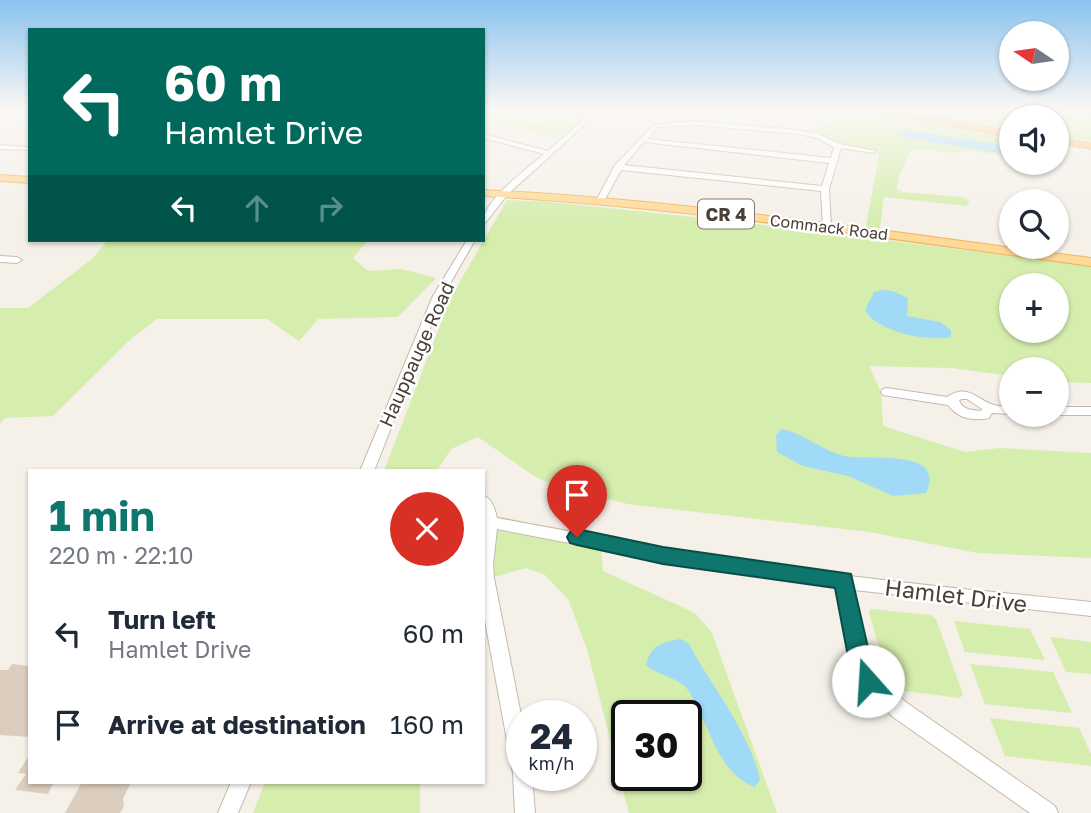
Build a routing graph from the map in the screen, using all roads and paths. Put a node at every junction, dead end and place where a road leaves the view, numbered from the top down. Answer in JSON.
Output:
{"nodes":[{"id":1,"x":525,"y":149,"type":"edge"},
{"id":2,"x":555,"y":149,"type":"edge"},
{"id":3,"x":635,"y":149,"type":"edge"},
{"id":4,"x":725,"y":149,"type":"edge"},
{"id":5,"x":837,"y":149,"type":"edge"},
{"id":6,"x":859,"y":149,"type":"edge"},
{"id":7,"x":873,"y":151,"type":"dead end"},
{"id":8,"x":550,"y":153,"type":"junction"},
{"id":9,"x":835,"y":161,"type":"junction"},
{"id":10,"x":618,"y":167,"type":"junction"},
{"id":11,"x":0,"y":178,"type":"edge"},
{"id":12,"x":28,"y":179,"type":"edge"},
{"id":13,"x":825,"y":189,"type":"junction"},
{"id":14,"x":485,"y":192,"type":"edge"},
{"id":15,"x":503,"y":193,"type":"junction"},
{"id":16,"x":601,"y":199,"type":"junction"},
{"id":17,"x":485,"y":217,"type":"edge"},
{"id":18,"x":827,"y":227,"type":"junction"},
{"id":19,"x":470,"y":242,"type":"edge"},
{"id":20,"x":999,"y":249,"type":"edge"},
{"id":21,"x":1069,"y":255,"type":"edge"},
{"id":22,"x":1091,"y":256,"type":"edge"},
{"id":23,"x":1069,"y":258,"type":"edge"},
{"id":24,"x":0,"y":259,"type":"edge"},
{"id":25,"x":17,"y":260,"type":"dead end"},
{"id":26,"x":1091,"y":262,"type":"edge"},
{"id":27,"x":887,"y":393,"type":"dead end"},
{"id":28,"x":999,"y":409,"type":"edge"},
{"id":29,"x":1069,"y":411,"type":"edge"},
{"id":30,"x":1091,"y":411,"type":"edge"},
{"id":31,"x":369,"y":469,"type":"edge"},
{"id":32,"x":485,"y":504,"type":"edge"},
{"id":33,"x":491,"y":522,"type":"junction"},
{"id":34,"x":844,"y":580,"type":"junction"},
{"id":35,"x":1091,"y":609,"type":"edge"},
{"id":36,"x":509,"y":700,"type":"edge"},
{"id":37,"x":240,"y":784,"type":"edge"},
{"id":38,"x":523,"y":791,"type":"edge"},
{"id":39,"x":228,"y":813,"type":"edge"},
{"id":40,"x":525,"y":813,"type":"edge"},
{"id":41,"x":1048,"y":813,"type":"edge"}],
"edges":[{"from":1,"to":8,"type":"street"},
{"from":2,"to":8,"type":"street"},
{"from":3,"to":10,"type":"street"},
{"from":4,"to":9,"type":"street"},
{"from":5,"to":9,"type":"street"},
{"from":6,"to":7,"type":"street"},
{"from":8,"to":15,"type":"street"},
{"from":9,"to":13,"type":"street"},
{"from":10,"to":13,"type":"street"},
{"from":10,"to":16,"type":"street"},
{"from":11,"to":12,"type":"main road"},
{"from":13,"to":18,"type":"street"},
{"from":14,"to":15,"type":"main road","name":"Commack Road","number":"CR 4"},
{"from":15,"to":16,"type":"main road","name":"Commack Road","number":"CR 4"},
{"from":15,"to":17,"type":"street"},
{"from":16,"to":18,"type":"main road","name":"Commack Road","number":"CR 4"},
{"from":18,"to":20,"type":"main road","name":"Commack Road","number":"CR 4"},
{"from":19,"to":31,"type":"street","name":"Hauppauge Road"},
{"from":21,"to":22,"type":"main road","name":"Commack Road","number":"CR 4"},
{"from":23,"to":26,"type":"main road","name":"Commack Road","number":"CR 4"},
{"from":24,"to":25,"type":"street"},
{"from":27,"to":28,"type":"street"},
{"from":29,"to":30,"type":"street"},
{"from":32,"to":33,"type":"street"},
{"from":33,"to":34,"type":"street","name":"Hamlet Drive"},
{"from":33,"to":36,"type":"street"},
{"from":34,"to":35,"type":"street","name":"Hamlet Drive"},
{"from":34,"to":41,"type":"street"},
{"from":37,"to":39,"type":"street"},
{"from":38,"to":40,"type":"street"}]}
